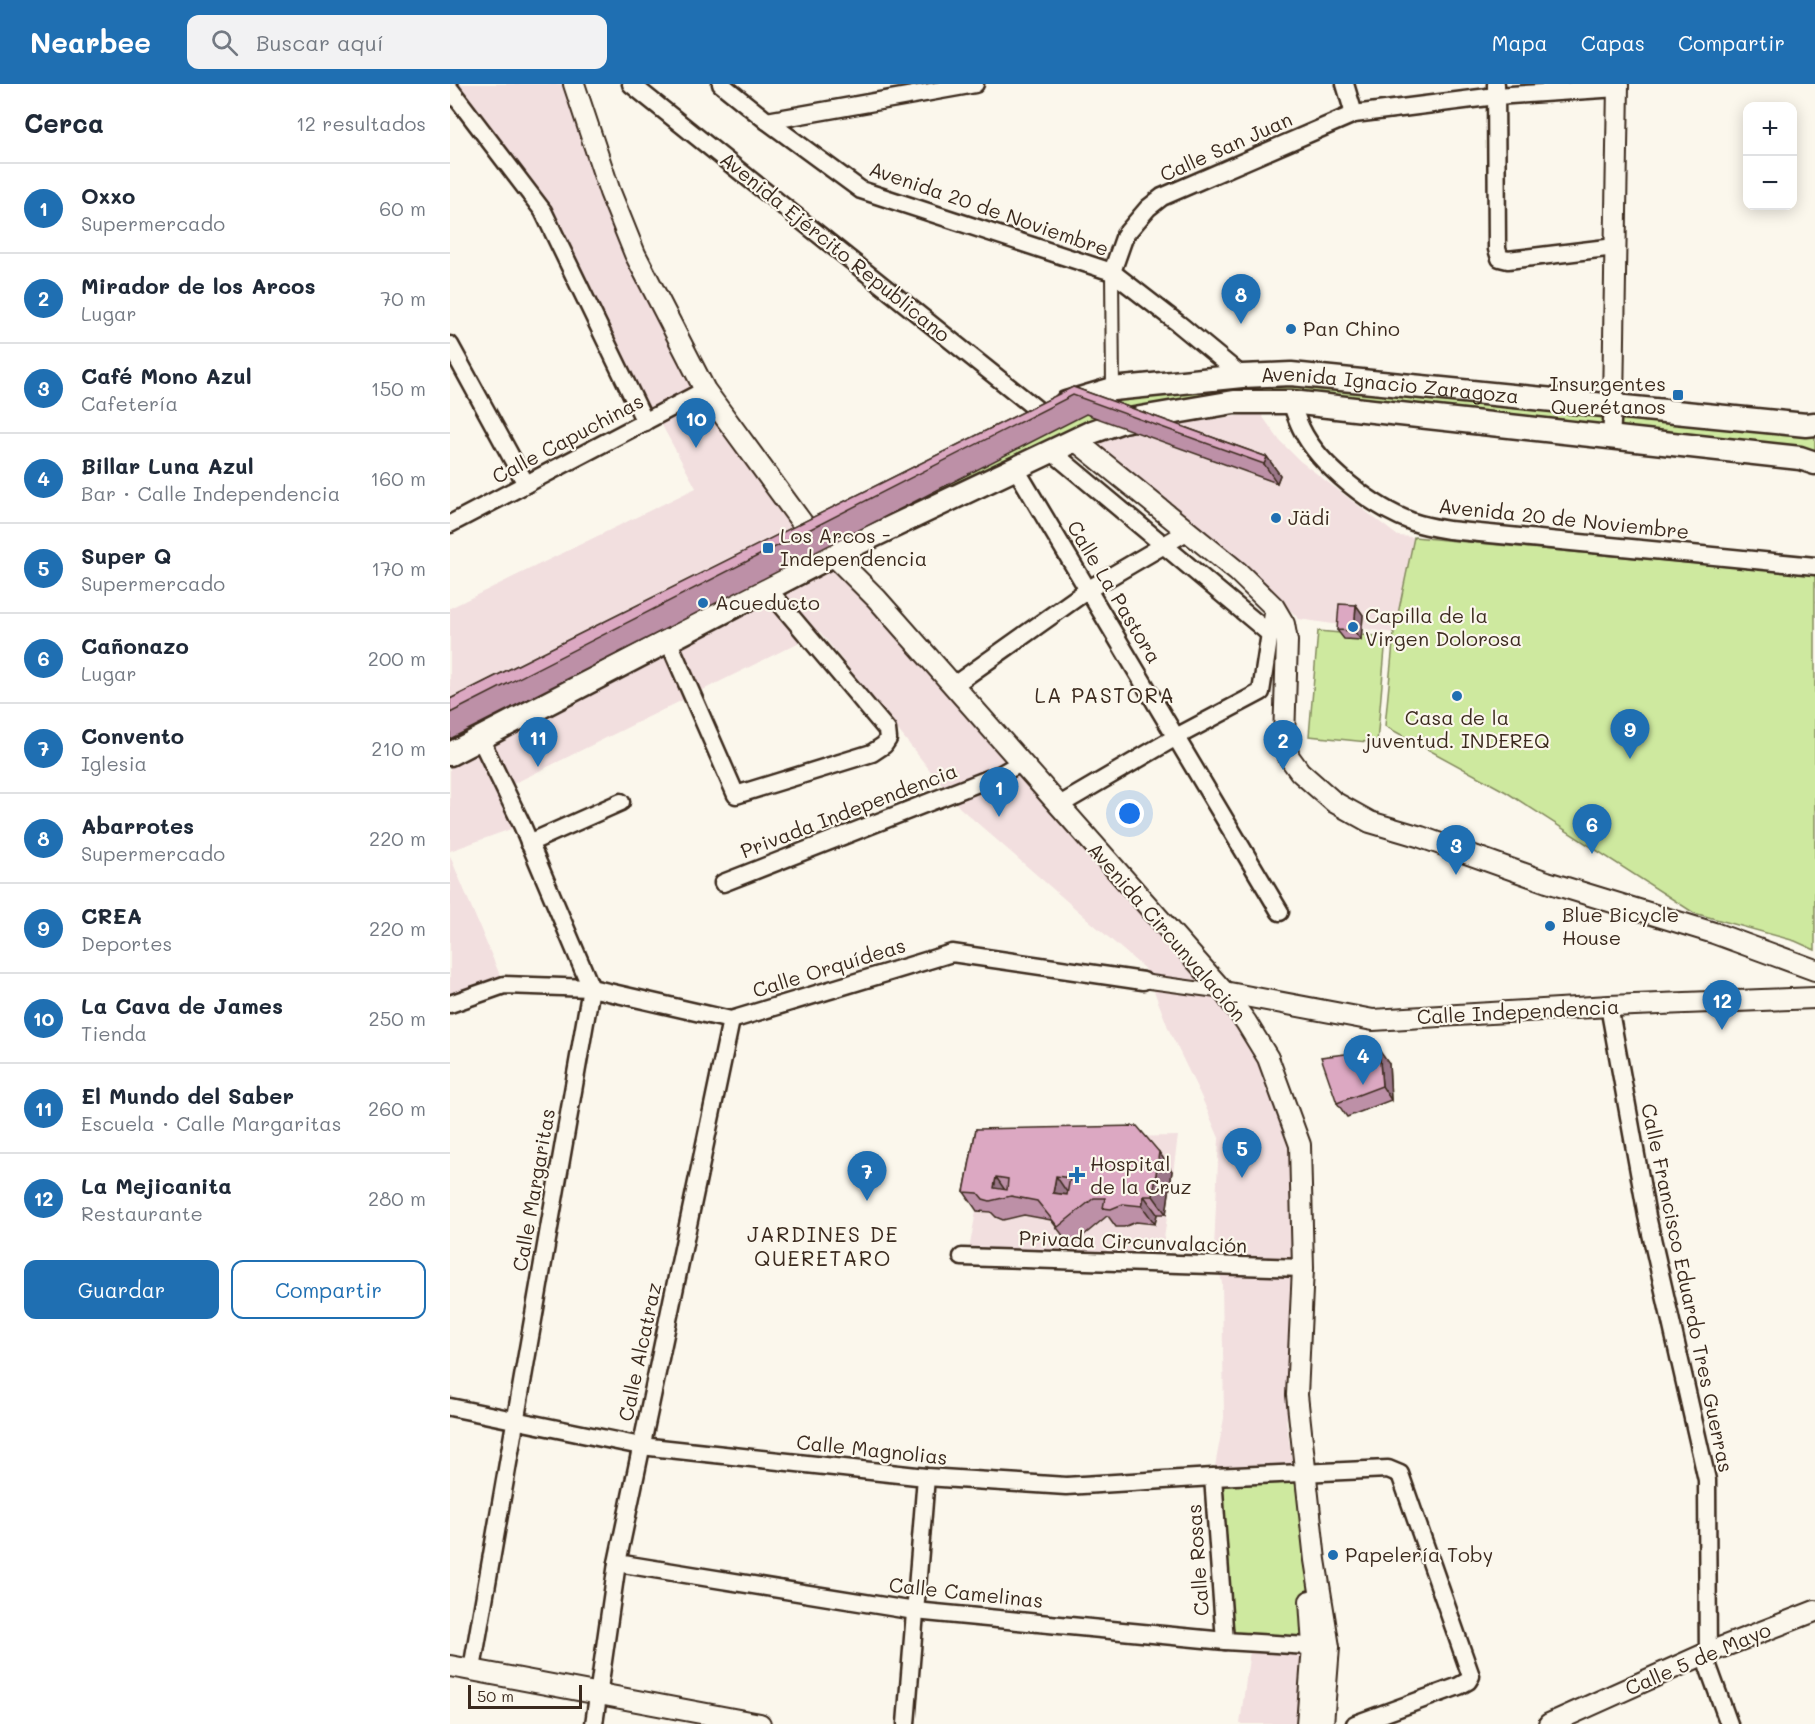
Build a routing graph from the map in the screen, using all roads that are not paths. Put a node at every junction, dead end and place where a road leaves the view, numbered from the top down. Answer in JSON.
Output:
{"nodes":[{"id":1,"x":574,"y":84,"type":"edge"},
{"id":2,"x":631,"y":84,"type":"edge"},
{"id":3,"x":721,"y":84,"type":"edge"},
{"id":4,"x":975,"y":84,"type":"edge"},
{"id":5,"x":1345,"y":84,"type":"edge"},
{"id":6,"x":1618,"y":86,"type":"edge"},
{"id":7,"x":450,"y":89,"type":"edge"},
{"id":8,"x":922,"y":89,"type":"edge"},
{"id":9,"x":1496,"y":90,"type":"edge"},
{"id":10,"x":1354,"y":114,"type":"junction"},
{"id":11,"x":767,"y":121,"type":"junction"},
{"id":12,"x":1615,"y":247,"type":"junction"},
{"id":13,"x":1112,"y":272,"type":"junction"},
{"id":14,"x":450,"y":345,"type":"edge"},
{"id":15,"x":1242,"y":376,"type":"junction"},
{"id":16,"x":1113,"y":389,"type":"junction"},
{"id":17,"x":705,"y":390,"type":"junction"},
{"id":18,"x":1291,"y":402,"type":"junction"},
{"id":19,"x":1613,"y":404,"type":"junction"},
{"id":20,"x":1039,"y":411,"type":"junction"},
{"id":21,"x":1018,"y":421,"type":"edge"},
{"id":22,"x":645,"y":422,"type":"junction"},
{"id":23,"x":1815,"y":424,"type":"edge"},
{"id":24,"x":1611,"y":439,"type":"junction"},
{"id":25,"x":1075,"y":440,"type":"junction"},
{"id":26,"x":1051,"y":451,"type":"junction"},
{"id":27,"x":1815,"y":463,"type":"edge"},
{"id":28,"x":1016,"y":469,"type":"junction"},
{"id":29,"x":526,"y":484,"type":"junction"},
{"id":30,"x":826,"y":513,"type":"edge"},
{"id":31,"x":450,"y":524,"type":"edge"},
{"id":32,"x":1188,"y":531,"type":"junction"},
{"id":33,"x":798,"y":532,"type":"junction"},
{"id":34,"x":1164,"y":544,"type":"junction"},
{"id":35,"x":839,"y":552,"type":"junction"},
{"id":36,"x":1815,"y":566,"type":"edge"},
{"id":37,"x":768,"y":589,"type":"junction"},
{"id":38,"x":1089,"y":589,"type":"junction"},
{"id":39,"x":1274,"y":607,"type":"junction"},
{"id":40,"x":1270,"y":634,"type":"junction"},
{"id":41,"x":668,"y":640,"type":"junction"},
{"id":42,"x":954,"y":686,"type":"junction"},
{"id":43,"x":1176,"y":737,"type":"junction"},
{"id":44,"x":480,"y":738,"type":"junction"},
{"id":45,"x":450,"y":754,"type":"edge"},
{"id":46,"x":1022,"y":762,"type":"junction"},
{"id":47,"x":621,"y":802,"type":"dead end"},
{"id":48,"x":1058,"y":806,"type":"junction"},
{"id":49,"x":530,"y":843,"type":"junction"},
{"id":50,"x":723,"y":883,"type":"dead end"},
{"id":51,"x":1280,"y":912,"type":"dead end"},
{"id":52,"x":1815,"y":970,"type":"edge"},
{"id":53,"x":1143,"y":981,"type":"joint"},
{"id":54,"x":591,"y":988,"type":"junction"},
{"id":55,"x":1224,"y":992,"type":"junction"},
{"id":56,"x":1815,"y":998,"type":"edge"},
{"id":57,"x":450,"y":1004,"type":"edge"},
{"id":58,"x":1609,"y":1006,"type":"junction"},
{"id":59,"x":731,"y":1020,"type":"junction"},
{"id":60,"x":962,"y":1257,"type":"dead end"},
{"id":61,"x":1303,"y":1268,"type":"junction"},
{"id":62,"x":450,"y":1407,"type":"edge"},
{"id":63,"x":514,"y":1421,"type":"junction"},
{"id":64,"x":641,"y":1446,"type":"junction"},
{"id":65,"x":1300,"y":1472,"type":"junction"},
{"id":66,"x":926,"y":1477,"type":"junction"},
{"id":67,"x":1213,"y":1477,"type":"junction"},
{"id":68,"x":617,"y":1563,"type":"junction"},
{"id":69,"x":915,"y":1611,"type":"junction"},
{"id":70,"x":1815,"y":1611,"type":"edge"},
{"id":71,"x":1225,"y":1641,"type":"junction"},
{"id":72,"x":1321,"y":1647,"type":"junction"},
{"id":73,"x":1707,"y":1653,"type":"junction"},
{"id":74,"x":450,"y":1666,"type":"edge"},
{"id":75,"x":472,"y":1669,"type":"junction"},
{"id":76,"x":597,"y":1694,"type":"junction"},
{"id":77,"x":594,"y":1724,"type":"edge"},
{"id":78,"x":760,"y":1724,"type":"edge"},
{"id":79,"x":906,"y":1724,"type":"edge"},
{"id":80,"x":1307,"y":1724,"type":"edge"},
{"id":81,"x":1323,"y":1724,"type":"edge"},
{"id":82,"x":1354,"y":1724,"type":"edge"},
{"id":83,"x":1549,"y":1724,"type":"edge"},
{"id":84,"x":1729,"y":1724,"type":"edge"}],
"edges":[{"from":1,"to":17,"type":"street"},
{"from":2,"to":20,"type":"street","name":"Avenida Ejército Republicano"},
{"from":3,"to":11,"type":"street","name":"Avenida 20 de Noviembre"},
{"from":4,"to":8,"type":"street"},
{"from":5,"to":10,"type":"street"},
{"from":6,"to":9,"type":"street","name":"Calle San Juan"},
{"from":6,"to":12,"type":"street"},
{"from":7,"to":22,"type":"street"},
{"from":8,"to":11,"type":"street"},
{"from":9,"to":10,"type":"street","name":"Calle San Juan"},
{"from":9,"to":12,"type":"street"},
{"from":10,"to":13,"type":"street","name":"Calle San Juan"},
{"from":11,"to":13,"type":"street","name":"Avenida 20 de Noviembre"},
{"from":12,"to":19,"type":"street"},
{"from":13,"to":15,"type":"street","name":"Avenida 20 de Noviembre"},
{"from":13,"to":16,"type":"street","name":"Calle San Juan"},
{"from":14,"to":29,"type":"street"},
{"from":15,"to":16,"type":"main road","name":"Avenida Ignacio Zaragoza"},
{"from":15,"to":19,"type":"main road","name":"Avenida Ignacio Zaragoza"},
{"from":16,"to":20,"type":"main road","name":"Avenida Ignacio Zaragoza"},
{"from":17,"to":22,"type":"street","name":"Calle Capuchinas"},
{"from":17,"to":33,"type":"street"},
{"from":18,"to":24,"type":"main road","name":"Avenida Ignacio Zaragoza"},
{"from":18,"to":25,"type":"main road","name":"Avenida Ignacio Zaragoza"},
{"from":18,"to":36,"type":"street","name":"Avenida 20 de Noviembre"},
{"from":19,"to":23,"type":"main road","name":"Avenida Ignacio Zaragoza"},
{"from":19,"to":24,"type":"street"},
{"from":20,"to":21,"type":"main road","name":"Avenida Ignacio Zaragoza"},
{"from":22,"to":29,"type":"street","name":"Calle Capuchinas"},
{"from":24,"to":27,"type":"main road","name":"Avenida Ignacio Zaragoza"},
{"from":25,"to":26,"type":"main road","name":"Avenida Ignacio Zaragoza"},
{"from":25,"to":32,"type":"street"},
{"from":26,"to":28,"type":"main road","name":"Avenida Ignacio Zaragoza"},
{"from":26,"to":34,"type":"street"},
{"from":28,"to":35,"type":"main road","name":"Avenida Ignacio Zaragoza"},
{"from":28,"to":38,"type":"street","name":"Calle La Pastora"},
{"from":29,"to":31,"type":"street","name":"Calle Capuchinas"},
{"from":30,"to":33,"type":"main road"},
{"from":32,"to":34,"type":"street"},
{"from":32,"to":39,"type":"street"},
{"from":33,"to":35,"type":"main road"},
{"from":34,"to":38,"type":"street"},
{"from":34,"to":40,"type":"street"},
{"from":35,"to":37,"type":"main road","name":"Avenida Ignacio Zaragoza"},
{"from":35,"to":42,"type":"street","name":"Avenida Circunvalación"},
{"from":37,"to":41,"type":"main road","name":"Avenida Ignacio Zaragoza"},
{"from":37,"to":41,"type":"street"},
{"from":38,"to":42,"type":"street"},
{"from":38,"to":43,"type":"street","name":"Calle La Pastora"},
{"from":39,"to":40,"type":"street"},
{"from":39,"to":52,"type":"street"},
{"from":40,"to":43,"type":"street"},
{"from":41,"to":44,"type":"main road","name":"Avenida Ignacio Zaragoza"},
{"from":42,"to":46,"type":"street","name":"Avenida Circunvalación"},
{"from":43,"to":48,"type":"street"},
{"from":43,"to":51,"type":"street","name":"Calle La Pastora"},
{"from":44,"to":45,"type":"main road","name":"Avenida Ignacio Zaragoza"},
{"from":44,"to":49,"type":"street"},
{"from":46,"to":48,"type":"street","name":"Avenida Circunvalación"},
{"from":46,"to":50,"type":"street","name":"Privada Independencia"},
{"from":47,"to":49,"type":"street"},
{"from":48,"to":55,"type":"street","name":"Avenida Circunvalación"},
{"from":49,"to":54,"type":"street"},
{"from":53,"to":55,"type":"street","name":"Calle Orquídeas"},
{"from":53,"to":59,"type":"street","name":"Calle Orquídeas"},
{"from":54,"to":57,"type":"street","name":"Calle Orquídeas"},
{"from":54,"to":59,"type":"street","name":"Calle Orquídeas"},
{"from":54,"to":63,"type":"street","name":"Calle Margaritas"},
{"from":55,"to":58,"type":"street","name":"Calle Independencia"},
{"from":55,"to":61,"type":"street","name":"Avenida Circunvalación"},
{"from":56,"to":58,"type":"street","name":"Calle Independencia"},
{"from":58,"to":73,"type":"street","name":"Calle Francisco Eduardo Tres Guerras"},
{"from":59,"to":64,"type":"street","name":"Calle Alcatraz"},
{"from":60,"to":61,"type":"street","name":"Privada Circunvalación"},
{"from":61,"to":65,"type":"street","name":"Avenida Circunvalación"},
{"from":62,"to":63,"type":"street","name":"Calle Magnolias"},
{"from":63,"to":64,"type":"street","name":"Calle Magnolias"},
{"from":63,"to":75,"type":"street","name":"Calle Margaritas"},
{"from":64,"to":66,"type":"street","name":"Calle Magnolias"},
{"from":64,"to":68,"type":"street","name":"Calle Alcatraz"},
{"from":65,"to":67,"type":"street","name":"Calle Magnolias"},
{"from":65,"to":72,"type":"street","name":"Avenida Circunvalación"},
{"from":65,"to":82,"type":"street","name":"Calle Magnolias"},
{"from":66,"to":67,"type":"street","name":"Calle Magnolias"},
{"from":66,"to":69,"type":"street"},
{"from":67,"to":71,"type":"street","name":"Calle Rosas"},
{"from":68,"to":69,"type":"street","name":"Calle Camelinas"},
{"from":68,"to":76,"type":"street","name":"Calle Alcatraz"},
{"from":69,"to":71,"type":"street","name":"Calle Camelinas"},
{"from":69,"to":79,"type":"street"},
{"from":70,"to":73,"type":"street","name":"Calle 5 de Mayo"},
{"from":71,"to":72,"type":"street","name":"Calle Camelinas"},
{"from":72,"to":80,"type":"street","name":"Avenida Circunvalación"},
{"from":72,"to":81,"type":"street","name":"Avenida Circunvalación"},
{"from":73,"to":83,"type":"street","name":"Calle 5 de Mayo"},
{"from":73,"to":84,"type":"street","name":"Calle Francisco Eduardo Tres Guerras"},
{"from":74,"to":75,"type":"street"},
{"from":75,"to":76,"type":"street"},
{"from":76,"to":77,"type":"street","name":"Calle Alcatraz"},
{"from":76,"to":78,"type":"street"}]}
